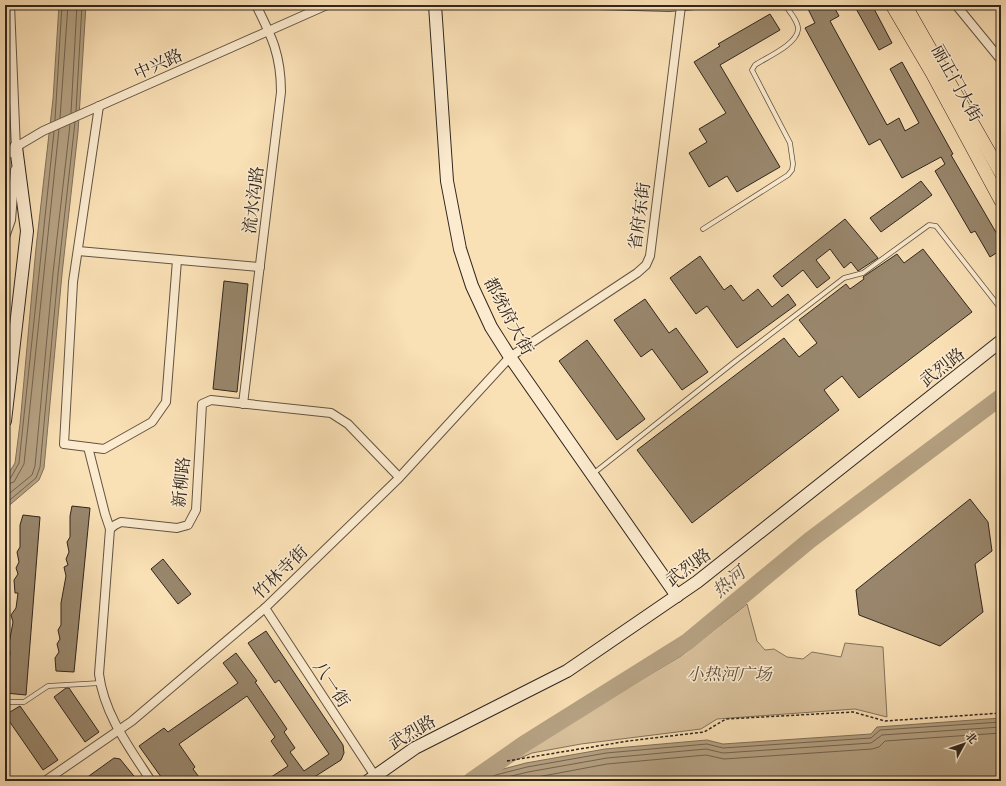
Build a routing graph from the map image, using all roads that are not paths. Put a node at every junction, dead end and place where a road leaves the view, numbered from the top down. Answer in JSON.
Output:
{"nodes":[{"id":1,"x":10,"y":5,"type":"edge"},
{"id":2,"x":256,"y":5,"type":"edge"},
{"id":3,"x":327,"y":5,"type":"edge"},
{"id":4,"x":435,"y":5,"type":"edge"},
{"id":5,"x":600,"y":5,"type":"edge"},
{"id":6,"x":695,"y":5,"type":"edge"},
{"id":7,"x":785,"y":5,"type":"edge"},
{"id":8,"x":892,"y":5,"type":"edge"},
{"id":9,"x":905,"y":5,"type":"edge"},
{"id":10,"x":956,"y":5,"type":"edge"},
{"id":11,"x":680,"y":6,"type":"junction"},
{"id":12,"x":269,"y":31,"type":"junction"},
{"id":13,"x":1001,"y":60,"type":"edge"},
{"id":14,"x":99,"y":106,"type":"junction"},
{"id":15,"x":16,"y":147,"type":"junction"},
{"id":16,"x":5,"y":157,"type":"edge"},
{"id":17,"x":1001,"y":173,"type":"edge"},
{"id":18,"x":1001,"y":201,"type":"edge"},
{"id":19,"x":702,"y":229,"type":"dead end"},
{"id":20,"x":5,"y":237,"type":"edge"},
{"id":21,"x":78,"y":251,"type":"junction"},
{"id":22,"x":178,"y":260,"type":"junction"},
{"id":23,"x":260,"y":267,"type":"junction"},
{"id":24,"x":1001,"y":309,"type":"edge"},
{"id":25,"x":1001,"y":341,"type":"edge"},
{"id":26,"x":510,"y":357,"type":"junction"},
{"id":27,"x":243,"y":404,"type":"junction"},
{"id":28,"x":5,"y":421,"type":"edge"},
{"id":29,"x":88,"y":447,"type":"junction"},
{"id":30,"x":592,"y":475,"type":"junction"},
{"id":31,"x":399,"y":477,"type":"junction"},
{"id":32,"x":110,"y":529,"type":"junction"},
{"id":33,"x":677,"y":596,"type":"junction"},
{"id":34,"x":265,"y":608,"type":"junction"},
{"id":35,"x":100,"y":683,"type":"junction"},
{"id":36,"x":5,"y":702,"type":"edge"},
{"id":37,"x":119,"y":730,"type":"junction"},
{"id":38,"x":372,"y":778,"type":"edge"},
{"id":39,"x":45,"y":781,"type":"edge"},
{"id":40,"x":151,"y":781,"type":"edge"}],
"edges":[{"from":1,"to":15,"type":"street"},
{"from":2,"to":12,"type":"street","name":"流水沟路"},
{"from":3,"to":12,"type":"street","name":"中兴路"},
{"from":4,"to":26,"type":"main road","name":"都统府大街"},
{"from":5,"to":11,"type":"street"},
{"from":6,"to":11,"type":"street"},
{"from":7,"to":19,"type":"lane"},
{"from":8,"to":18,"type":"main road","name":"丽正门大街"},
{"from":9,"to":17,"type":"main road","name":"丽正门大街"},
{"from":10,"to":13,"type":"street"},
{"from":11,"to":26,"type":"street","name":"省府东街"},
{"from":12,"to":14,"type":"street","name":"中兴路"},
{"from":12,"to":23,"type":"street","name":"流水沟路"},
{"from":14,"to":15,"type":"street","name":"中兴路"},
{"from":14,"to":21,"type":"street"},
{"from":15,"to":16,"type":"street","name":"中兴路"},
{"from":15,"to":20,"type":"street"},
{"from":15,"to":28,"type":"main road"},
{"from":21,"to":22,"type":"street"},
{"from":21,"to":29,"type":"street"},
{"from":22,"to":23,"type":"street"},
{"from":22,"to":29,"type":"street"},
{"from":23,"to":27,"type":"street","name":"流水沟路"},
{"from":24,"to":30,"type":"lane"},
{"from":25,"to":33,"type":"main road","name":"武烈路"},
{"from":26,"to":30,"type":"main road","name":"都统府大街"},
{"from":26,"to":31,"type":"street","name":"竹林寺街"},
{"from":27,"to":31,"type":"street","name":"新柳路"},
{"from":27,"to":32,"type":"street","name":"新柳路"},
{"from":29,"to":32,"type":"street"},
{"from":30,"to":33,"type":"main road","name":"都统府大街"},
{"from":31,"to":34,"type":"street","name":"竹林寺街"},
{"from":32,"to":35,"type":"street"},
{"from":33,"to":38,"type":"main road","name":"武烈路"},
{"from":34,"to":37,"type":"street","name":"竹林寺街"},
{"from":34,"to":38,"type":"street","name":"八一街"},
{"from":35,"to":36,"type":"lane"},
{"from":35,"to":37,"type":"street"},
{"from":37,"to":39,"type":"street","name":"竹林寺街"},
{"from":37,"to":40,"type":"street"}]}
